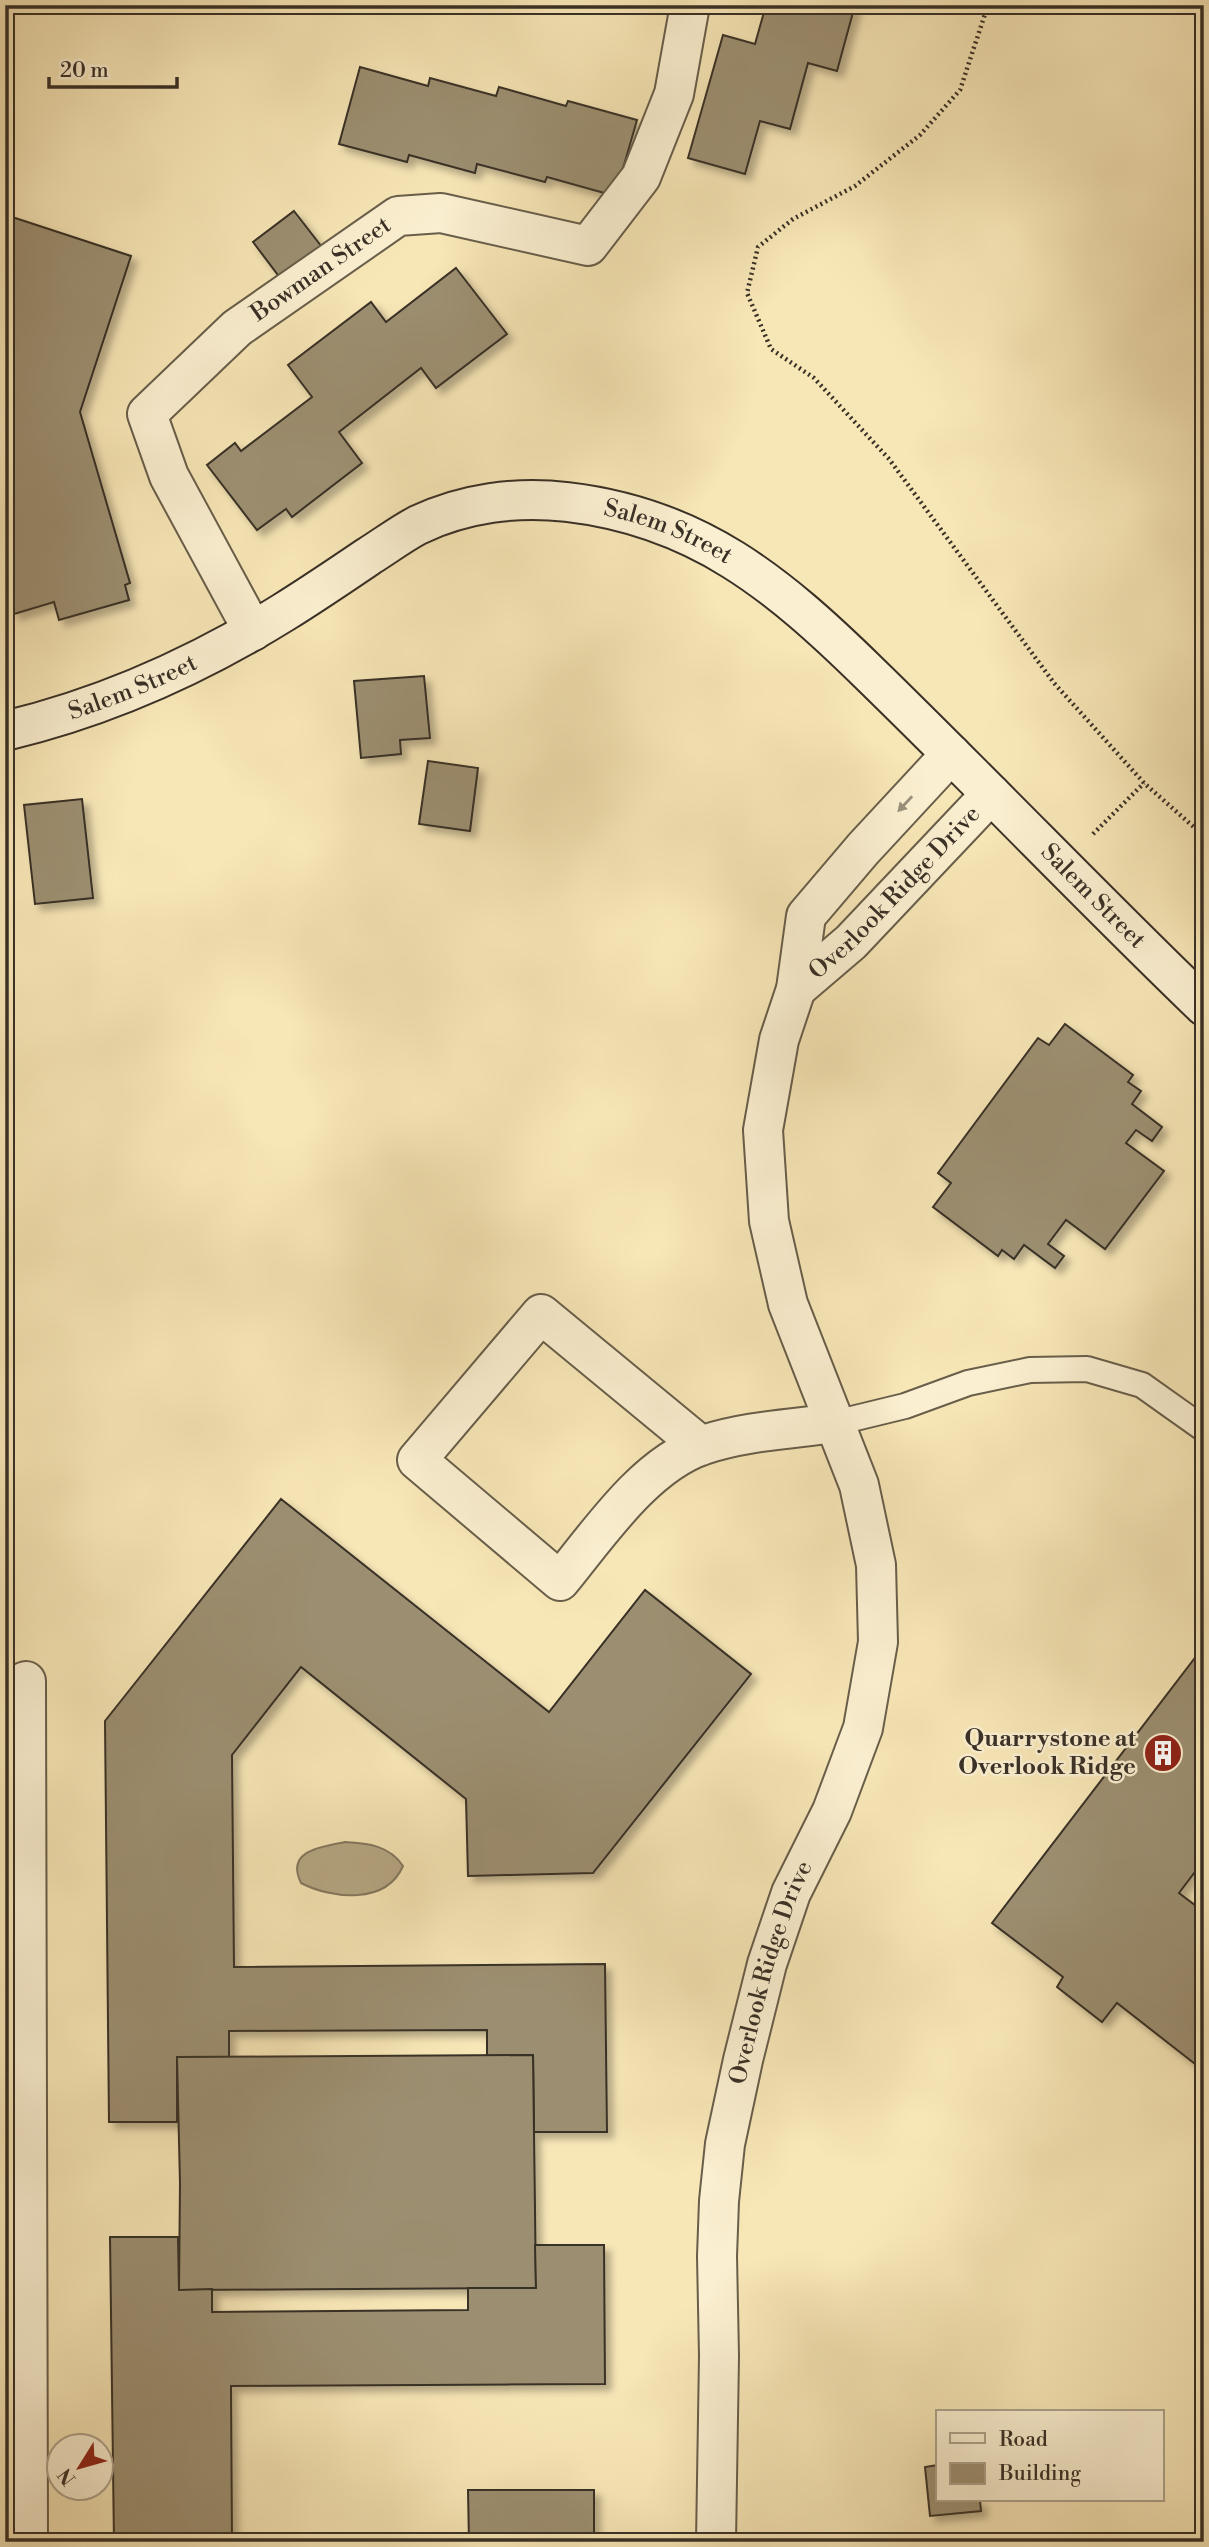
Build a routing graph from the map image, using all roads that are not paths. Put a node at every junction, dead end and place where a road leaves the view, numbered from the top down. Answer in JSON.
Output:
{"nodes":[{"id":1,"x":690,"y":5,"type":"edge"},
{"id":2,"x":253,"y":631,"type":"junction"},
{"id":3,"x":5,"y":731,"type":"edge"},
{"id":4,"x":951,"y":754,"type":"junction"},
{"id":5,"x":991,"y":794,"type":"junction"},
{"id":6,"x":796,"y":989,"type":"junction"},
{"id":7,"x":1204,"y":1006,"type":"edge"},
{"id":8,"x":835,"y":1423,"type":"junction"},
{"id":9,"x":1204,"y":1429,"type":"edge"},
{"id":10,"x":701,"y":1446,"type":"junction"},
{"id":11,"x":5,"y":1690,"type":"edge"},
{"id":12,"x":16,"y":1933,"type":"edge"},
{"id":13,"x":28,"y":2542,"type":"edge"},
{"id":14,"x":716,"y":2542,"type":"edge"}],
"edges":[{"from":1,"to":2,"type":"street","name":"Bowman Street"},
{"from":2,"to":3,"type":"street","name":"Salem Street"},
{"from":2,"to":4,"type":"street","name":"Salem Street"},
{"from":4,"to":5,"type":"street","name":"Salem Street"},
{"from":4,"to":6,"type":"street","name":"Overlook Ridge Drive","one_way":true},
{"from":5,"to":6,"type":"street","name":"Overlook Ridge Drive"},
{"from":5,"to":7,"type":"street","name":"Salem Street"},
{"from":6,"to":8,"type":"street","name":"Overlook Ridge Drive"},
{"from":8,"to":9,"type":"lane"},
{"from":8,"to":10,"type":"street"},
{"from":8,"to":14,"type":"street","name":"Overlook Ridge Drive"},
{"from":10,"to":10,"type":"street"},
{"from":11,"to":12,"type":"street"},
{"from":12,"to":13,"type":"street"}]}
